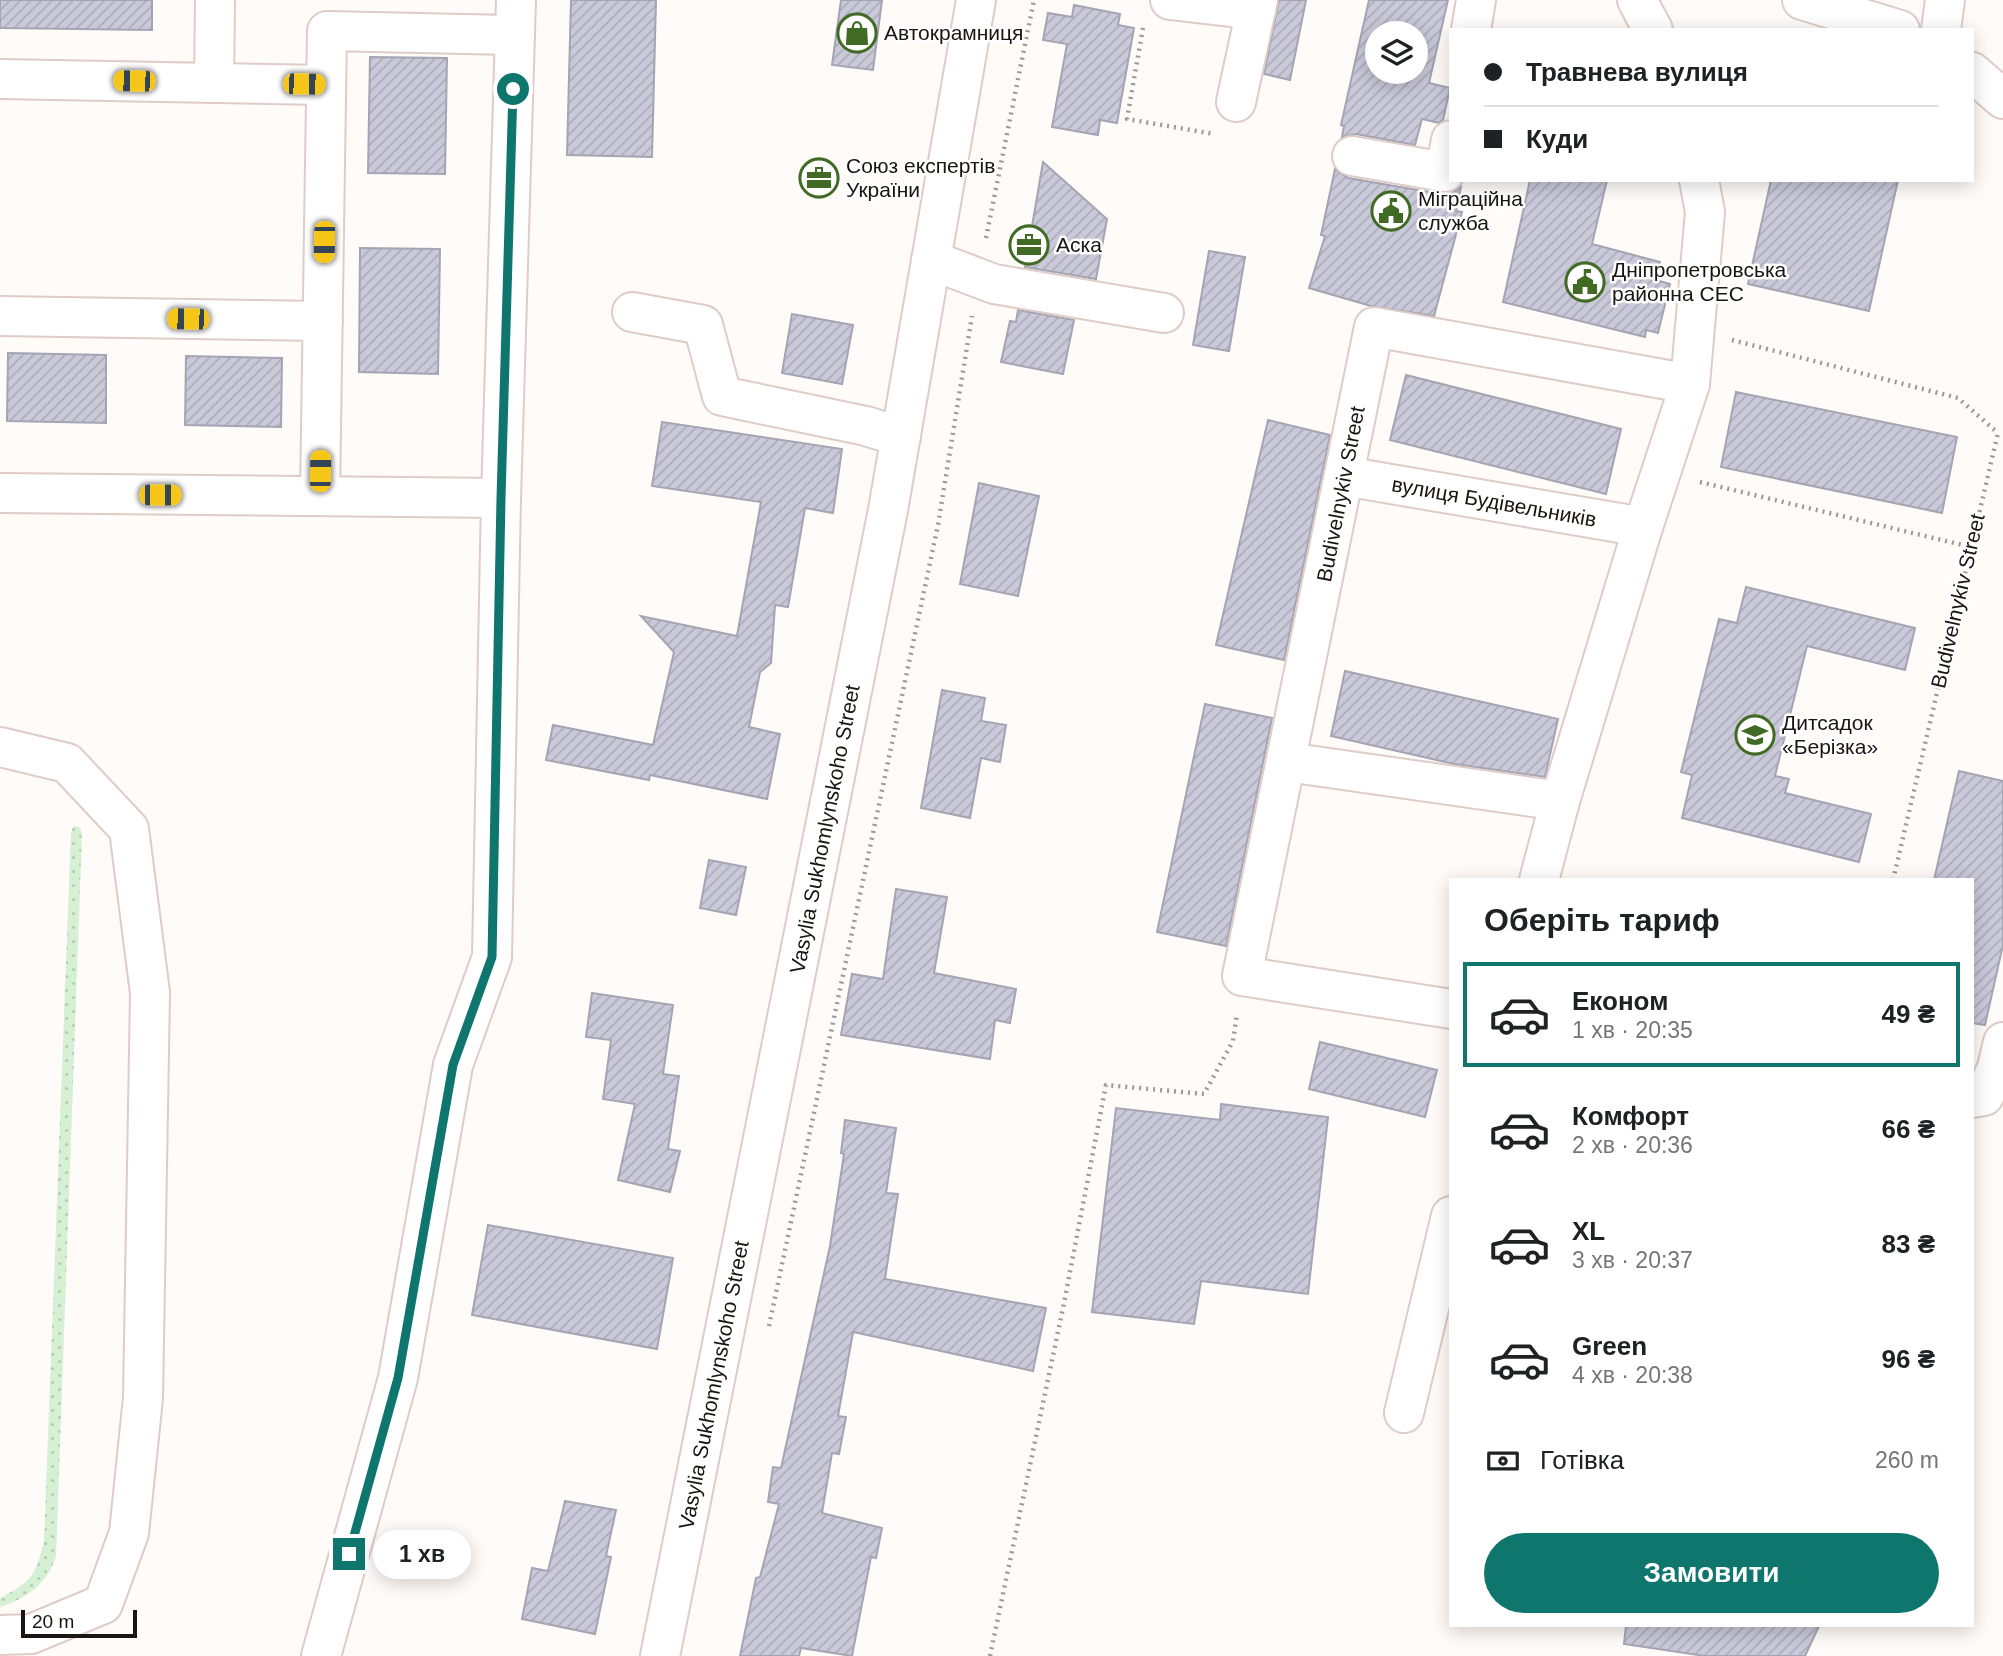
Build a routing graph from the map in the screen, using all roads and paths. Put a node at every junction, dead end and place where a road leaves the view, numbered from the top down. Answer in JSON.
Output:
{"nodes":[{"id":1,"x":215,"y":0,"type":"edge"},
{"id":2,"x":976,"y":0,"type":"edge"},
{"id":3,"x":1034,"y":0,"type":"edge"},
{"id":4,"x":1476,"y":0,"type":"edge"},
{"id":5,"x":1802,"y":0,"type":"edge"},
{"id":6,"x":1945,"y":0,"type":"edge"},
{"id":7,"x":1257,"y":5,"type":"edge"},
{"id":8,"x":1156,"y":13,"type":"edge"},
{"id":9,"x":515,"y":17,"type":"edge"},
{"id":10,"x":1471,"y":28,"type":"edge"},
{"id":11,"x":1893,"y":28,"type":"edge"},
{"id":12,"x":1941,"y":28,"type":"edge"},
{"id":13,"x":1974,"y":74,"type":"edge"},
{"id":14,"x":0,"y":79,"type":"edge"},
{"id":15,"x":214,"y":83,"type":"junction"},
{"id":16,"x":326,"y":85,"type":"junction"},
{"id":17,"x":2003,"y":99,"type":"edge"},
{"id":18,"x":1236,"y":102,"type":"dead end"},
{"id":19,"x":1217,"y":135,"type":"dead end"},
{"id":20,"x":1449,"y":150,"type":"edge"},
{"id":21,"x":1352,"y":156,"type":"dead end"},
{"id":22,"x":1699,"y":182,"type":"edge"},
{"id":23,"x":931,"y":260,"type":"junction"},
{"id":24,"x":978,"y":278,"type":"junction"},
{"id":25,"x":632,"y":312,"type":"dead end"},
{"id":26,"x":1164,"y":313,"type":"dead end"},
{"id":27,"x":0,"y":316,"type":"edge"},
{"id":28,"x":323,"y":321,"type":"junction"},
{"id":29,"x":1695,"y":330,"type":"junction"},
{"id":30,"x":1690,"y":384,"type":"junction"},
{"id":31,"x":2000,"y":434,"type":"edge"},
{"id":32,"x":901,"y":437,"type":"junction"},
{"id":33,"x":1661,"y":473,"type":"junction"},
{"id":34,"x":1344,"y":476,"type":"junction"},
{"id":35,"x":0,"y":493,"type":"edge"},
{"id":36,"x":320,"y":496,"type":"junction"},
{"id":37,"x":501,"y":498,"type":"junction"},
{"id":38,"x":1643,"y":527,"type":"junction"},
{"id":39,"x":1971,"y":547,"type":"junction"},
{"id":40,"x":0,"y":747,"type":"edge"},
{"id":41,"x":1287,"y":762,"type":"junction"},
{"id":42,"x":1560,"y":801,"type":"junction"},
{"id":43,"x":1540,"y":878,"type":"edge"},
{"id":44,"x":1893,"y":878,"type":"edge"},
{"id":45,"x":1242,"y":976,"type":"junction"},
{"id":46,"x":1449,"y":1010,"type":"edge"},
{"id":47,"x":2003,"y":1042,"type":"edge"},
{"id":48,"x":1974,"y":1098,"type":"edge"},
{"id":49,"x":1449,"y":1224,"type":"edge"},
{"id":50,"x":767,"y":1334,"type":"dead end"},
{"id":51,"x":1404,"y":1413,"type":"dead end"},
{"id":52,"x":0,"y":1635,"type":"edge"},
{"id":53,"x":321,"y":1656,"type":"edge"},
{"id":54,"x":660,"y":1656,"type":"edge"},
{"id":55,"x":990,"y":1656,"type":"edge"}],
"edges":[{"from":1,"to":15,"type":"street"},
{"from":2,"to":23,"type":"street","name":"Vasylia Sukhomlynskoho Street"},
{"from":3,"to":24,"type":"path"},
{"from":4,"to":10,"type":"street"},
{"from":5,"to":11,"type":"street"},
{"from":6,"to":12,"type":"street"},
{"from":7,"to":8,"type":"street"},
{"from":7,"to":18,"type":"street"},
{"from":8,"to":19,"type":"path"},
{"from":9,"to":16,"type":"street"},
{"from":9,"to":37,"type":"street"},
{"from":13,"to":17,"type":"street"},
{"from":14,"to":15,"type":"street"},
{"from":15,"to":16,"type":"street"},
{"from":16,"to":28,"type":"street"},
{"from":20,"to":21,"type":"street"},
{"from":22,"to":29,"type":"street"},
{"from":23,"to":24,"type":"street"},
{"from":23,"to":32,"type":"street","name":"Vasylia Sukhomlynskoho Street"},
{"from":24,"to":26,"type":"street"},
{"from":24,"to":50,"type":"path"},
{"from":25,"to":32,"type":"street"},
{"from":27,"to":28,"type":"street"},
{"from":28,"to":36,"type":"street"},
{"from":29,"to":30,"type":"street"},
{"from":29,"to":31,"type":"path","name":"Budivelnykiv Street"},
{"from":30,"to":33,"type":"street"},
{"from":30,"to":34,"type":"street","name":"Budivelnykiv Street"},
{"from":31,"to":39,"type":"path","name":"Budivelnykiv Street"},
{"from":32,"to":54,"type":"street","name":"Vasylia Sukhomlynskoho Street"},
{"from":33,"to":38,"type":"street"},
{"from":33,"to":39,"type":"path"},
{"from":34,"to":38,"type":"street","name":"вулиця Будівельників"},
{"from":34,"to":41,"type":"street","name":"Budivelnykiv Street"},
{"from":35,"to":36,"type":"street"},
{"from":36,"to":37,"type":"street"},
{"from":37,"to":53,"type":"street"},
{"from":38,"to":42,"type":"street"},
{"from":39,"to":44,"type":"path","name":"Budivelnykiv Street"},
{"from":40,"to":52,"type":"street"},
{"from":41,"to":42,"type":"street"},
{"from":41,"to":45,"type":"street","name":"Budivelnykiv Street"},
{"from":42,"to":43,"type":"street"},
{"from":45,"to":46,"type":"street"},
{"from":45,"to":55,"type":"path"},
{"from":47,"to":48,"type":"street"},
{"from":49,"to":51,"type":"street"}]}
